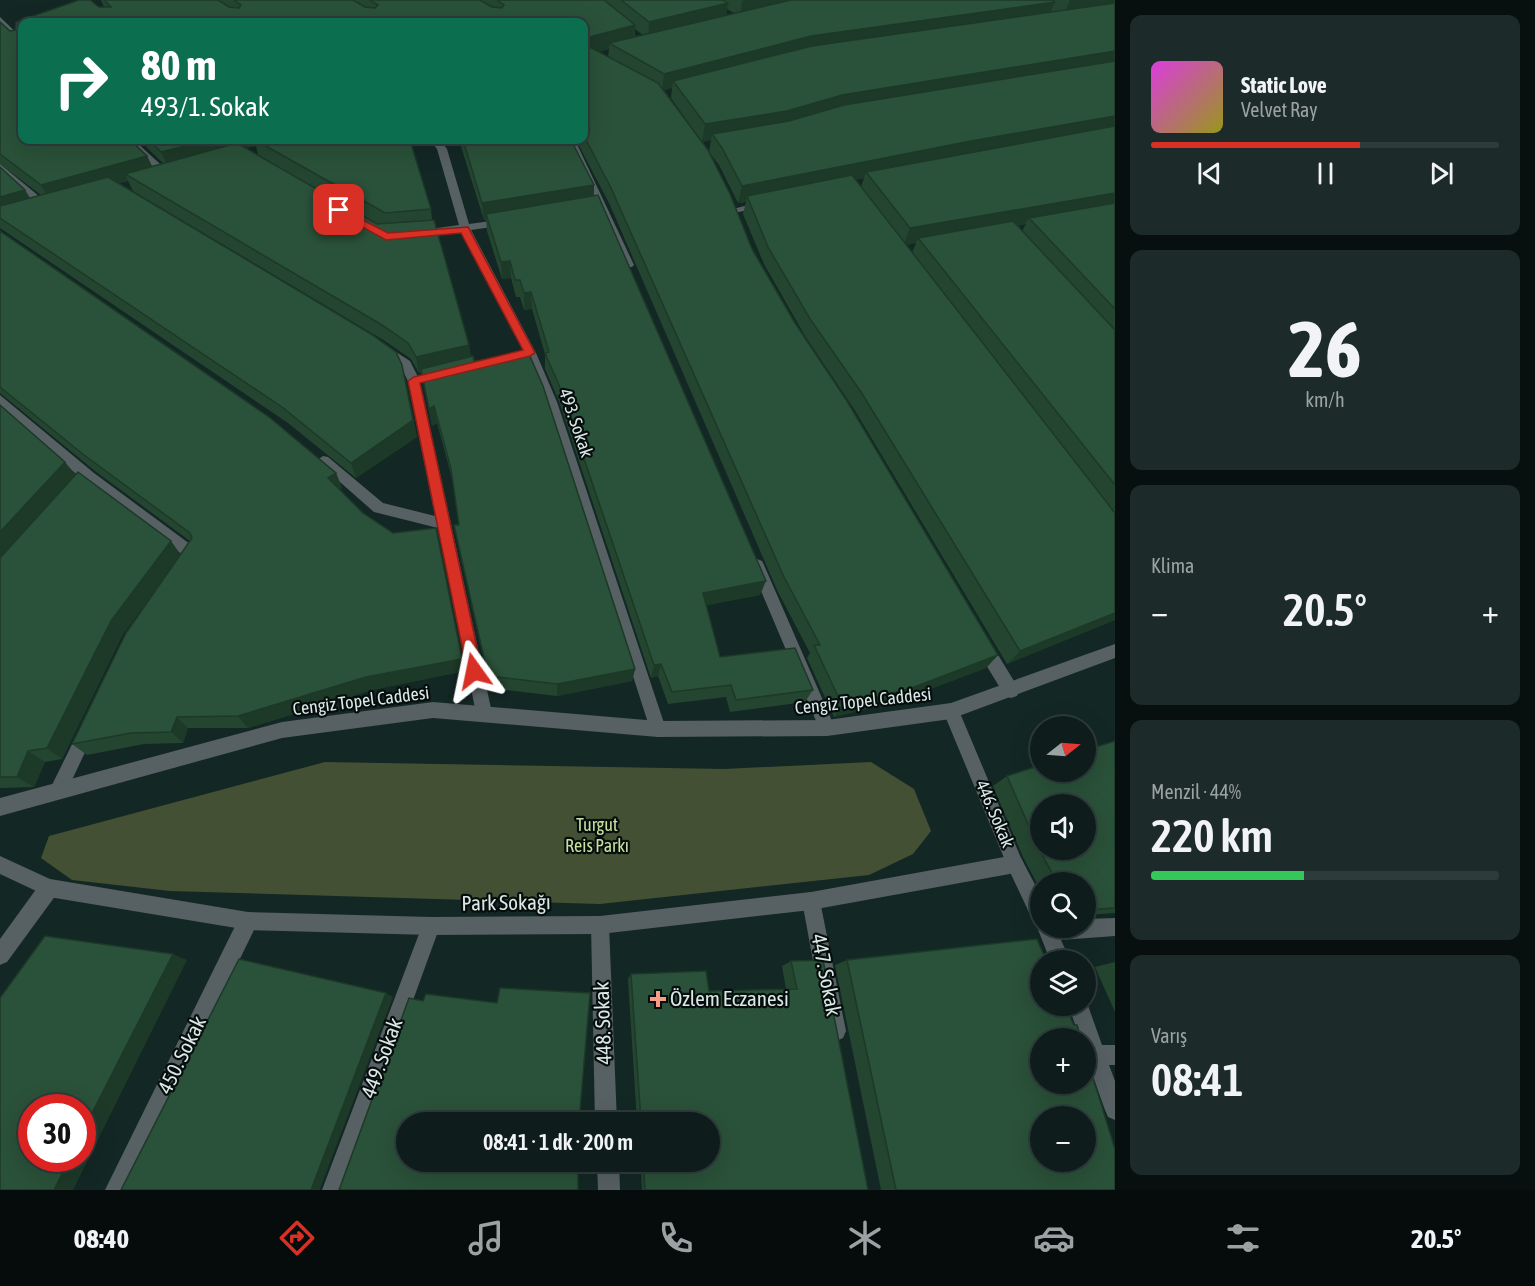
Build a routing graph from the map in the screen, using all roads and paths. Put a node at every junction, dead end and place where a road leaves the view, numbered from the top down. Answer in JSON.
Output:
{"nodes":[{"id":1,"x":0,"y":19,"type":"edge"},
{"id":2,"x":18,"y":39,"type":"edge"},
{"id":3,"x":138,"y":144,"type":"edge"},
{"id":4,"x":438,"y":144,"type":"edge"},
{"id":5,"x":572,"y":144,"type":"edge"},
{"id":6,"x":0,"y":167,"type":"edge"},
{"id":7,"x":179,"y":174,"type":"edge"},
{"id":8,"x":780,"y":200,"type":"edge"},
{"id":9,"x":47,"y":208,"type":"edge"},
{"id":10,"x":734,"y":211,"type":"edge"},
{"id":11,"x":522,"y":220,"type":"edge"},
{"id":12,"x":465,"y":229,"type":"junction"},
{"id":13,"x":409,"y":235,"type":"edge"},
{"id":14,"x":636,"y":282,"type":"edge"},
{"id":15,"x":370,"y":340,"type":"edge"},
{"id":16,"x":4,"y":410,"type":"edge"},
{"id":17,"x":309,"y":450,"type":"edge"},
{"id":18,"x":442,"y":523,"type":"junction"},
{"id":19,"x":752,"y":554,"type":"edge"},
{"id":20,"x":179,"y":573,"type":"edge"},
{"id":21,"x":974,"y":630,"type":"edge"},
{"id":22,"x":1115,"y":651,"type":"edge"},
{"id":23,"x":1011,"y":691,"type":"junction"},
{"id":24,"x":951,"y":711,"type":"junction"},
{"id":25,"x":484,"y":713,"type":"junction"},
{"id":26,"x":94,"y":716,"type":"edge"},
{"id":27,"x":826,"y":728,"type":"junction"},
{"id":28,"x":657,"y":729,"type":"junction"},
{"id":29,"x":58,"y":790,"type":"junction"},
{"id":30,"x":0,"y":807,"type":"edge"},
{"id":31,"x":1015,"y":864,"type":"junction"},
{"id":32,"x":0,"y":865,"type":"edge"},
{"id":33,"x":49,"y":888,"type":"junction"},
{"id":34,"x":1030,"y":894,"type":"edge"},
{"id":35,"x":811,"y":901,"type":"junction"},
{"id":36,"x":248,"y":921,"type":"junction"},
{"id":37,"x":600,"y":924,"type":"junction"},
{"id":38,"x":431,"y":926,"type":"junction"},
{"id":39,"x":1096,"y":926,"type":"edge"},
{"id":40,"x":1115,"y":927,"type":"edge"},
{"id":41,"x":0,"y":955,"type":"edge"},
{"id":42,"x":1083,"y":1016,"type":"edge"},
{"id":43,"x":840,"y":1051,"type":"edge"},
{"id":44,"x":1106,"y":1055,"type":"edge"},
{"id":45,"x":1115,"y":1110,"type":"edge"},
{"id":46,"x":606,"y":1112,"type":"edge"},
{"id":47,"x":608,"y":1172,"type":"edge"},
{"id":48,"x":116,"y":1190,"type":"edge"},
{"id":49,"x":333,"y":1190,"type":"edge"},
{"id":50,"x":609,"y":1190,"type":"edge"}],
"edges":[{"from":1,"to":2,"type":"street"},
{"from":3,"to":7,"type":"street"},
{"from":4,"to":12,"type":"street","name":"493. Sokak"},
{"from":5,"to":14,"type":"street"},
{"from":6,"to":9,"type":"street"},
{"from":8,"to":10,"type":"street"},
{"from":11,"to":12,"type":"street"},
{"from":12,"to":13,"type":"street"},
{"from":12,"to":28,"type":"street","name":"493. Sokak"},
{"from":15,"to":18,"type":"street"},
{"from":16,"to":20,"type":"street"},
{"from":17,"to":18,"type":"street"},
{"from":18,"to":25,"type":"street"},
{"from":19,"to":27,"type":"street"},
{"from":21,"to":23,"type":"street"},
{"from":22,"to":23,"type":"street","name":"Cengiz Topel Caddesi"},
{"from":23,"to":24,"type":"street","name":"Cengiz Topel Caddesi"},
{"from":24,"to":27,"type":"street","name":"Cengiz Topel Caddesi"},
{"from":24,"to":31,"type":"street","name":"446. Sokak"},
{"from":25,"to":28,"type":"street","name":"Cengiz Topel Caddesi"},
{"from":25,"to":29,"type":"street","name":"Cengiz Topel Caddesi"},
{"from":26,"to":29,"type":"street"},
{"from":27,"to":28,"type":"street","name":"Cengiz Topel Caddesi"},
{"from":29,"to":30,"type":"street","name":"Cengiz Topel Caddesi"},
{"from":31,"to":34,"type":"street","name":"446. Sokak"},
{"from":31,"to":35,"type":"street","name":"Park Sokağı"},
{"from":32,"to":33,"type":"street","name":"Park Sokağı"},
{"from":33,"to":36,"type":"street","name":"Park Sokağı"},
{"from":33,"to":41,"type":"street"},
{"from":35,"to":37,"type":"street","name":"Park Sokağı"},
{"from":35,"to":43,"type":"street","name":"447. Sokak"},
{"from":36,"to":38,"type":"street","name":"Park Sokağı"},
{"from":36,"to":48,"type":"street","name":"450. Sokak"},
{"from":37,"to":38,"type":"street","name":"Park Sokağı"},
{"from":37,"to":46,"type":"street","name":"448. Sokak"},
{"from":38,"to":49,"type":"street","name":"449. Sokak"},
{"from":39,"to":40,"type":"street"},
{"from":42,"to":44,"type":"street"},
{"from":44,"to":45,"type":"street"},
{"from":47,"to":50,"type":"street"}]}
